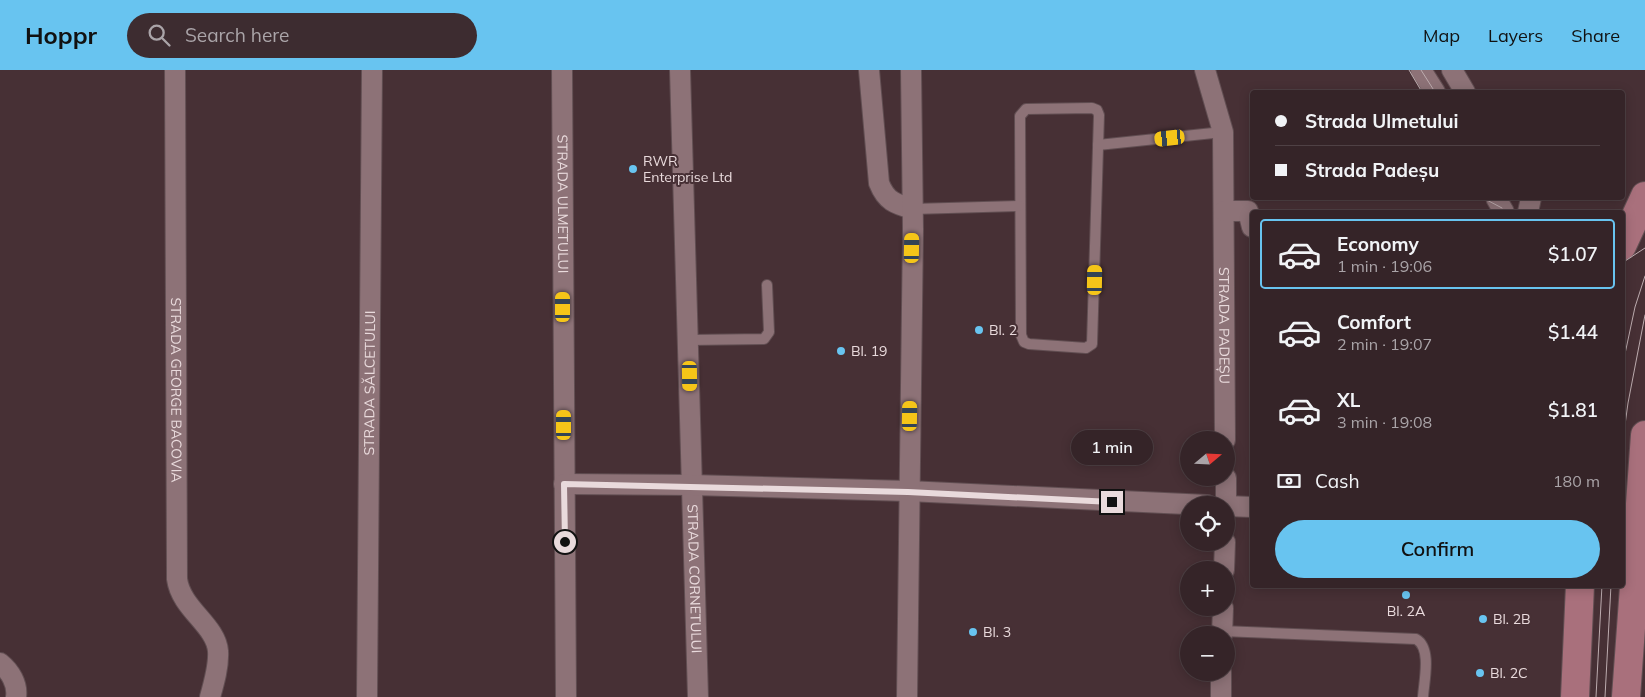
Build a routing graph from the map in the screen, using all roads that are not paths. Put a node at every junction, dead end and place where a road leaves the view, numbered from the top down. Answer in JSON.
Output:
{"nodes":[{"id":1,"x":175,"y":70,"type":"edge"},
{"id":2,"x":372,"y":70,"type":"edge"},
{"id":3,"x":562,"y":70,"type":"edge"},
{"id":4,"x":680,"y":70,"type":"edge"},
{"id":5,"x":869,"y":70,"type":"edge"},
{"id":6,"x":911,"y":70,"type":"edge"},
{"id":7,"x":1205,"y":70,"type":"edge"},
{"id":8,"x":1422,"y":70,"type":"edge"},
{"id":9,"x":1452,"y":70,"type":"edge"},
{"id":10,"x":1433,"y":90,"type":"edge"},
{"id":11,"x":1464,"y":90,"type":"edge"},
{"id":12,"x":1223,"y":132,"type":"junction"},
{"id":13,"x":1098,"y":145,"type":"junction"},
{"id":14,"x":1645,"y":196,"type":"edge"},
{"id":15,"x":1019,"y":206,"type":"junction"},
{"id":16,"x":913,"y":209,"type":"junction"},
{"id":17,"x":1224,"y":211,"type":"junction"},
{"id":18,"x":1250,"y":220,"type":"edge"},
{"id":19,"x":1625,"y":237,"type":"edge"},
{"id":20,"x":767,"y":285,"type":"dead end"},
{"id":21,"x":689,"y":340,"type":"junction"},
{"id":22,"x":1226,"y":431,"type":"edge"},
{"id":23,"x":1644,"y":452,"type":"edge"},
{"id":24,"x":564,"y":484,"type":"junction"},
{"id":25,"x":692,"y":485,"type":"junction"},
{"id":26,"x":908,"y":492,"type":"junction"},
{"id":27,"x":1180,"y":504,"type":"edge"},
{"id":28,"x":1235,"y":506,"type":"edge"},
{"id":29,"x":1250,"y":507,"type":"edge"},
{"id":30,"x":1580,"y":588,"type":"edge"},
{"id":31,"x":1235,"y":633,"type":"edge"},
{"id":32,"x":0,"y":663,"type":"edge"},
{"id":33,"x":1221,"y":681,"type":"edge"},
{"id":34,"x":16,"y":697,"type":"edge"},
{"id":35,"x":210,"y":697,"type":"edge"},
{"id":36,"x":367,"y":697,"type":"edge"},
{"id":37,"x":566,"y":697,"type":"edge"},
{"id":38,"x":698,"y":697,"type":"edge"},
{"id":39,"x":907,"y":697,"type":"edge"},
{"id":40,"x":1220,"y":697,"type":"edge"},
{"id":41,"x":1423,"y":697,"type":"edge"},
{"id":42,"x":1575,"y":697,"type":"edge"},
{"id":43,"x":1626,"y":697,"type":"edge"}],
"edges":[{"from":1,"to":35,"type":"street","name":"STRADA GEORGE BACOVIA"},
{"from":2,"to":36,"type":"street","name":"STRADA SĂLCETULUI"},
{"from":3,"to":24,"type":"street","name":"STRADA ULMETULUI"},
{"from":4,"to":21,"type":"street","name":"STRADA CORNETULUI"},
{"from":5,"to":16,"type":"street"},
{"from":6,"to":16,"type":"street"},
{"from":7,"to":12,"type":"street","name":"STRADA PADEȘU"},
{"from":8,"to":10,"type":"street"},
{"from":9,"to":11,"type":"street"},
{"from":12,"to":13,"type":"lane"},
{"from":12,"to":17,"type":"street","name":"STRADA PADEȘU"},
{"from":13,"to":15,"type":"lane"},
{"from":13,"to":15,"type":"lane"},
{"from":14,"to":19,"type":"main road"},
{"from":15,"to":16,"type":"lane"},
{"from":16,"to":26,"type":"street"},
{"from":17,"to":18,"type":"street"},
{"from":17,"to":22,"type":"street","name":"STRADA PADEȘU"},
{"from":20,"to":21,"type":"lane"},
{"from":21,"to":25,"type":"street","name":"STRADA CORNETULUI"},
{"from":23,"to":43,"type":"main road"},
{"from":24,"to":25,"type":"street"},
{"from":24,"to":37,"type":"street","name":"STRADA ULMETULUI"},
{"from":25,"to":26,"type":"street"},
{"from":25,"to":38,"type":"street","name":"STRADA CORNETULUI"},
{"from":26,"to":27,"type":"street"},
{"from":26,"to":39,"type":"street"},
{"from":28,"to":29,"type":"street"},
{"from":30,"to":42,"type":"main road"},
{"from":31,"to":41,"type":"lane"},
{"from":32,"to":34,"type":"street"},
{"from":33,"to":40,"type":"street"}]}
